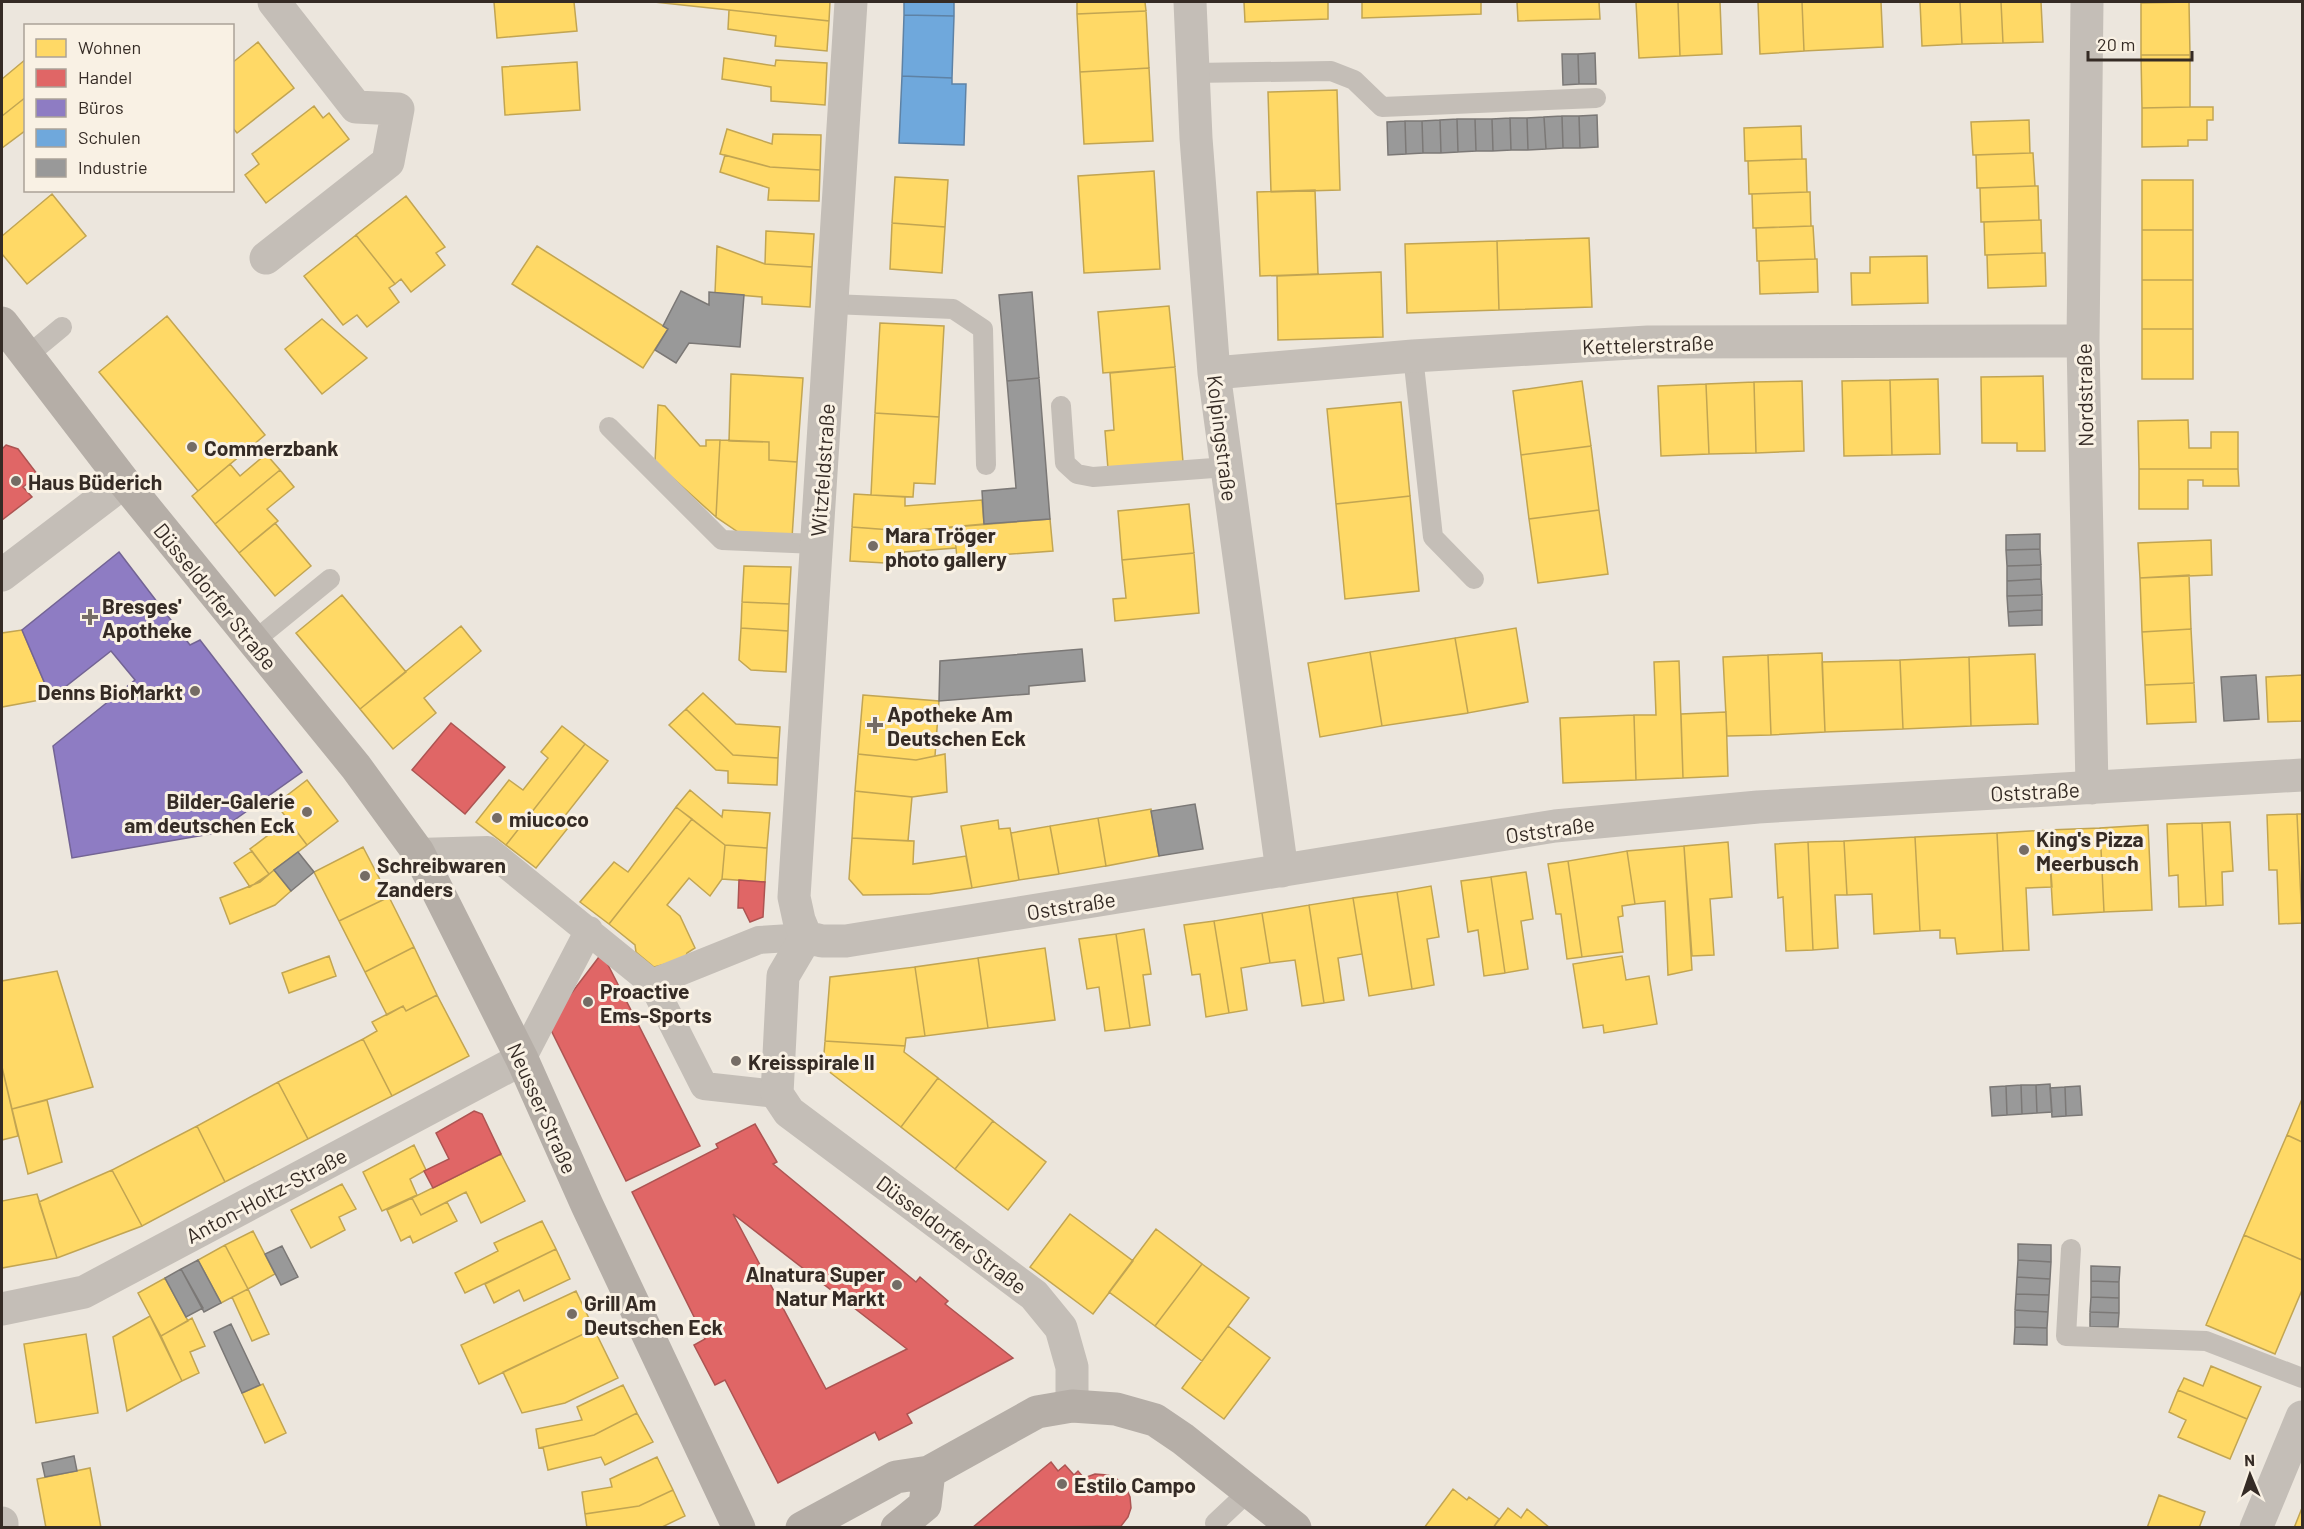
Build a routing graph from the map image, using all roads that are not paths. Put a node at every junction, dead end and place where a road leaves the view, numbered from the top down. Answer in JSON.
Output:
{"nodes":[{"id":1,"x":274,"y":2,"type":"edge"},
{"id":2,"x":851,"y":2,"type":"edge"},
{"id":3,"x":1190,"y":2,"type":"edge"},
{"id":4,"x":2087,"y":2,"type":"edge"},
{"id":5,"x":1193,"y":73,"type":"junction"},
{"id":6,"x":1596,"y":98,"type":"dead end"},
{"id":7,"x":266,"y":258,"type":"dead end"},
{"id":8,"x":832,"y":304,"type":"junction"},
{"id":9,"x":2,"y":323,"type":"edge"},
{"id":10,"x":62,"y":327,"type":"dead end"},
{"id":11,"x":2083,"y":341,"type":"junction"},
{"id":12,"x":27,"y":356,"type":"junction"},
{"id":13,"x":1413,"y":356,"type":"junction"},
{"id":14,"x":1214,"y":373,"type":"junction"},
{"id":15,"x":1061,"y":406,"type":"dead end"},
{"id":16,"x":609,"y":427,"type":"dead end"},
{"id":17,"x":986,"y":465,"type":"dead end"},
{"id":18,"x":1227,"y":467,"type":"junction"},
{"id":19,"x":124,"y":482,"type":"junction"},
{"id":20,"x":817,"y":544,"type":"junction"},
{"id":21,"x":2,"y":575,"type":"edge"},
{"id":22,"x":330,"y":579,"type":"dead end"},
{"id":23,"x":1474,"y":579,"type":"dead end"},
{"id":24,"x":254,"y":641,"type":"junction"},
{"id":25,"x":309,"y":710,"type":"joint"},
{"id":26,"x":2302,"y":775,"type":"edge"},
{"id":27,"x":2092,"y":788,"type":"junction"},
{"id":28,"x":418,"y":852,"type":"junction"},
{"id":29,"x":1282,"y":871,"type":"junction"},
{"id":30,"x":589,"y":930,"type":"junction"},
{"id":31,"x":806,"y":937,"type":"junction"},
{"id":32,"x":652,"y":983,"type":"junction"},
{"id":33,"x":522,"y":1059,"type":"junction"},
{"id":34,"x":777,"y":1094,"type":"junction"},
{"id":35,"x":2071,"y":1249,"type":"dead end"},
{"id":36,"x":2,"y":1309,"type":"edge"},
{"id":37,"x":2302,"y":1378,"type":"edge"},
{"id":38,"x":1072,"y":1407,"type":"junction"},
{"id":39,"x":2302,"y":1417,"type":"edge"},
{"id":40,"x":929,"y":1472,"type":"junction"},
{"id":41,"x":1249,"y":1491,"type":"junction"},
{"id":42,"x":2,"y":1522,"type":"edge"},
{"id":43,"x":1215,"y":1523,"type":"dead end"},
{"id":44,"x":2,"y":1527,"type":"edge"},
{"id":45,"x":740,"y":1527,"type":"edge"},
{"id":46,"x":801,"y":1527,"type":"edge"},
{"id":47,"x":897,"y":1527,"type":"edge"},
{"id":48,"x":1295,"y":1527,"type":"edge"},
{"id":49,"x":2256,"y":1527,"type":"edge"}],
"edges":[{"from":1,"to":7,"type":"street"},
{"from":2,"to":8,"type":"street","name":"Witzfeldstraße"},
{"from":3,"to":5,"type":"street","name":"Kolpingstraße"},
{"from":4,"to":11,"type":"street","name":"Nordstraße"},
{"from":5,"to":6,"type":"lane"},
{"from":5,"to":14,"type":"street","name":"Kolpingstraße"},
{"from":8,"to":17,"type":"lane"},
{"from":8,"to":20,"type":"street","name":"Witzfeldstraße"},
{"from":9,"to":12,"type":"main road","name":"Düsseldorfer Straße"},
{"from":10,"to":12,"type":"lane"},
{"from":11,"to":13,"type":"street","name":"Kettelerstraße"},
{"from":11,"to":27,"type":"street","name":"Nordstraße"},
{"from":12,"to":19,"type":"main road","name":"Düsseldorfer Straße"},
{"from":13,"to":14,"type":"street","name":"Kettelerstraße"},
{"from":13,"to":23,"type":"lane"},
{"from":14,"to":18,"type":"street","name":"Kolpingstraße"},
{"from":15,"to":18,"type":"lane"},
{"from":16,"to":20,"type":"lane"},
{"from":18,"to":29,"type":"street","name":"Kolpingstraße"},
{"from":19,"to":21,"type":"street"},
{"from":19,"to":24,"type":"main road","name":"Düsseldorfer Straße"},
{"from":20,"to":31,"type":"street","name":"Witzfeldstraße"},
{"from":22,"to":24,"type":"lane"},
{"from":24,"to":25,"type":"main road","name":"Düsseldorfer Straße"},
{"from":25,"to":28,"type":"main road","name":"Neusser Straße"},
{"from":26,"to":27,"type":"street","name":"Oststraße"},
{"from":27,"to":29,"type":"street","name":"Oststraße"},
{"from":28,"to":30,"type":"street"},
{"from":28,"to":33,"type":"main road","name":"Neusser Straße"},
{"from":29,"to":31,"type":"street","name":"Oststraße"},
{"from":30,"to":32,"type":"street"},
{"from":30,"to":33,"type":"street"},
{"from":31,"to":32,"type":"street"},
{"from":31,"to":34,"type":"street"},
{"from":32,"to":34,"type":"street"},
{"from":33,"to":36,"type":"street","name":"Anton-Holtz-Straße"},
{"from":33,"to":45,"type":"main road","name":"Neusser Straße"},
{"from":34,"to":38,"type":"street","name":"Düsseldorfer Straße"},
{"from":35,"to":37,"type":"lane"},
{"from":38,"to":40,"type":"main road"},
{"from":38,"to":41,"type":"main road"},
{"from":39,"to":49,"type":"street"},
{"from":40,"to":46,"type":"main road"},
{"from":40,"to":47,"type":"main road"},
{"from":41,"to":43,"type":"lane"},
{"from":41,"to":48,"type":"main road"},
{"from":42,"to":44,"type":"street"}]}
